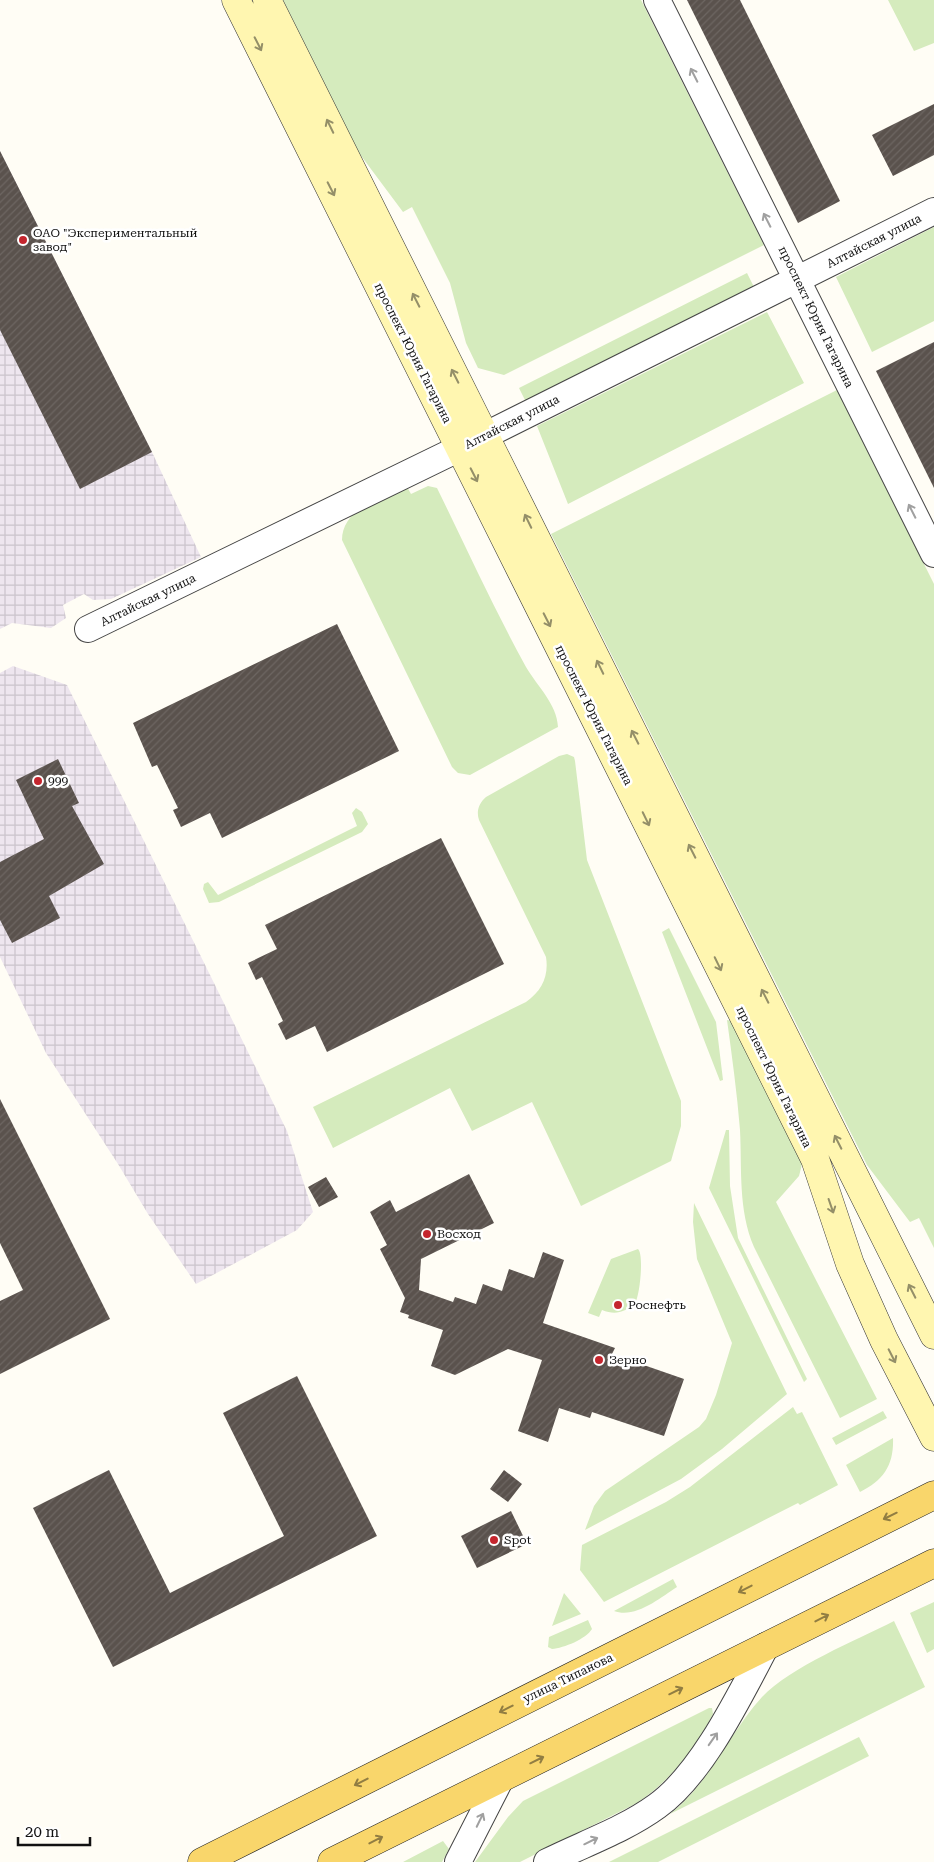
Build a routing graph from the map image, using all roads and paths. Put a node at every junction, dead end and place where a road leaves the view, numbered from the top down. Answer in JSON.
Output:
{"nodes":[{"id":1,"x":236,"y":0,"type":"edge"},
{"id":2,"x":267,"y":0,"type":"edge"},
{"id":3,"x":657,"y":0,"type":"edge"},
{"id":4,"x":934,"y":211,"type":"edge"},
{"id":5,"x":798,"y":279,"type":"junction"},
{"id":6,"x":486,"y":435,"type":"junction"},
{"id":7,"x":460,"y":448,"type":"junction"},
{"id":8,"x":934,"y":554,"type":"edge"},
{"id":9,"x":88,"y":630,"type":"dead end"},
{"id":10,"x":934,"y":1335,"type":"edge"},
{"id":11,"x":934,"y":1437,"type":"edge"},
{"id":12,"x":934,"y":1495,"type":"edge"},
{"id":13,"x":934,"y":1562,"type":"edge"},
{"id":14,"x":766,"y":1646,"type":"junction"},
{"id":15,"x":501,"y":1778,"type":"junction"},
{"id":16,"x":202,"y":1862,"type":"edge"},
{"id":17,"x":332,"y":1862,"type":"edge"},
{"id":18,"x":458,"y":1862,"type":"edge"},
{"id":19,"x":547,"y":1862,"type":"edge"}],
"edges":[{"from":1,"to":7,"type":"main road","name":"проспект Юрия Гагарина","one_way":true},
{"from":6,"to":2,"type":"main road","one_way":true},
{"from":5,"to":3,"type":"street","name":"проспект Юрия Гагарина","one_way":true},
{"from":4,"to":5,"type":"street","name":"Алтайская улица"},
{"from":5,"to":6,"type":"street","name":"Алтайская улица"},
{"from":8,"to":5,"type":"street","name":"проспект Юрия Гагарина","one_way":true},
{"from":6,"to":7,"type":"street","name":"Алтайская улица"},
{"from":10,"to":6,"type":"main road","one_way":true},
{"from":7,"to":9,"type":"street","name":"Алтайская улица"},
{"from":7,"to":11,"type":"main road","name":"проспект Юрия Гагарина","one_way":true},
{"from":12,"to":16,"type":"main road","name":"улица Типанова","one_way":true},
{"from":14,"to":13,"type":"main road","one_way":true},
{"from":15,"to":14,"type":"main road","one_way":true},
{"from":19,"to":14,"type":"street","one_way":true},
{"from":17,"to":15,"type":"main road","one_way":true},
{"from":18,"to":15,"type":"street","one_way":true}]}
